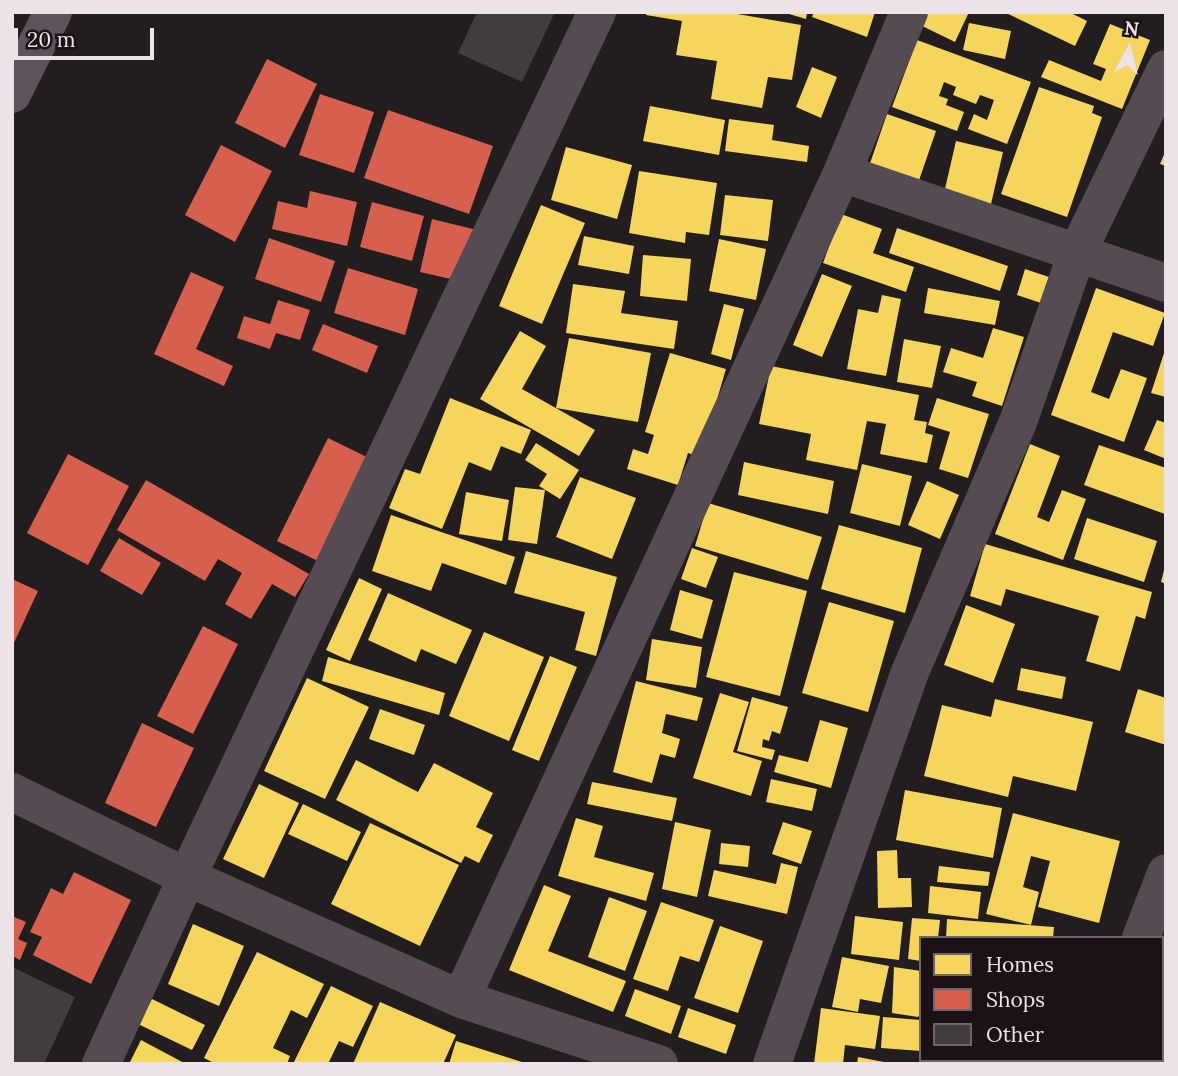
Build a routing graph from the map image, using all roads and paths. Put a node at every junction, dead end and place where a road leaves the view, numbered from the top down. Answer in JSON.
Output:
{"nodes":[{"id":1,"x":53,"y":12,"type":"edge"},
{"id":2,"x":597,"y":12,"type":"edge"},
{"id":3,"x":909,"y":12,"type":"edge"},
{"id":4,"x":1166,"y":69,"type":"edge"},
{"id":5,"x":12,"y":94,"type":"edge"},
{"id":6,"x":842,"y":173,"type":"junction"},
{"id":7,"x":1077,"y":253,"type":"junction"},
{"id":8,"x":1166,"y":283,"type":"edge"},
{"id":9,"x":12,"y":792,"type":"edge"},
{"id":10,"x":1166,"y":873,"type":"edge"},
{"id":11,"x":187,"y":877,"type":"junction"},
{"id":12,"x":1142,"y":936,"type":"edge"},
{"id":13,"x":461,"y":999,"type":"junction"},
{"id":14,"x":101,"y":1064,"type":"edge"},
{"id":15,"x":659,"y":1064,"type":"edge"},
{"id":16,"x":772,"y":1064,"type":"edge"}],
"edges":[{"from":1,"to":5,"type":"main road"},
{"from":2,"to":11,"type":"street"},
{"from":3,"to":6,"type":"street"},
{"from":4,"to":7,"type":"street"},
{"from":6,"to":7,"type":"street"},
{"from":6,"to":13,"type":"street"},
{"from":7,"to":8,"type":"street"},
{"from":7,"to":16,"type":"street"},
{"from":9,"to":11,"type":"street"},
{"from":10,"to":12,"type":"street"},
{"from":11,"to":13,"type":"street"},
{"from":11,"to":14,"type":"street"},
{"from":13,"to":15,"type":"street"}]}
